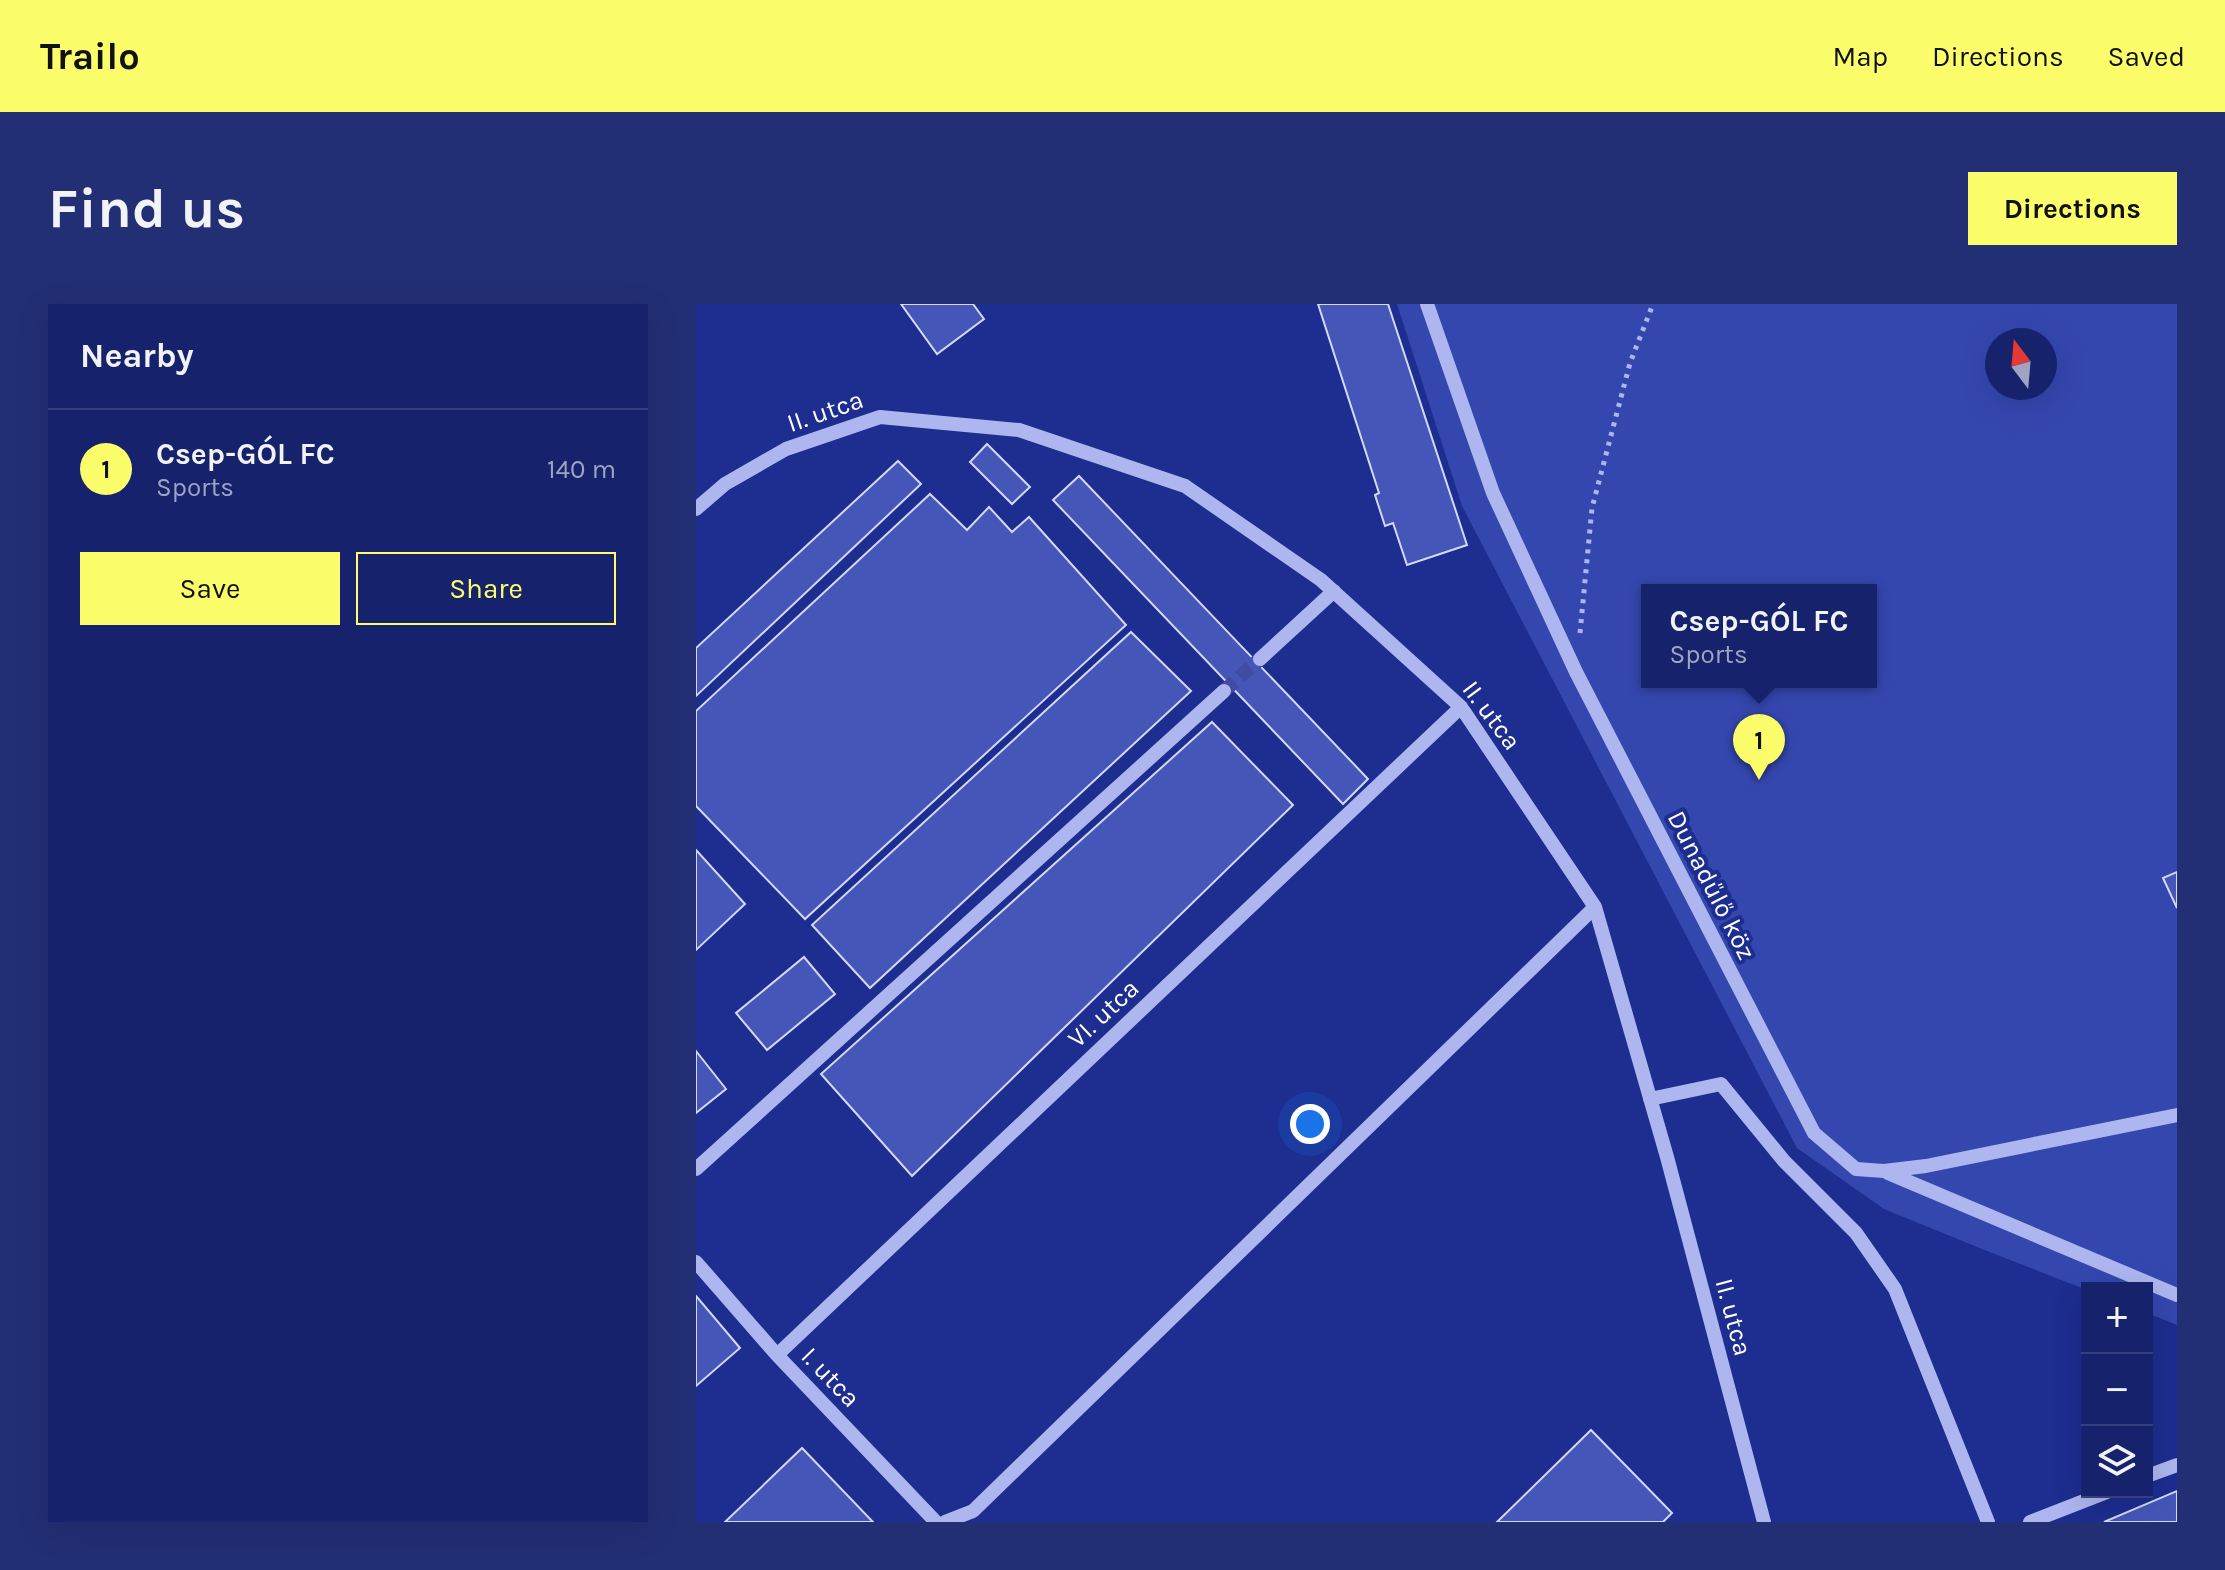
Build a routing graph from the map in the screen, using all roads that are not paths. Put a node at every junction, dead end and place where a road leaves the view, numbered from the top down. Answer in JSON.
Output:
{"nodes":[{"id":1,"x":1427,"y":304,"type":"edge"},
{"id":2,"x":696,"y":509,"type":"edge"},
{"id":3,"x":1334,"y":591,"type":"junction"},
{"id":4,"x":1260,"y":659,"type":"tunnel mouth"},
{"id":5,"x":1224,"y":691,"type":"tunnel mouth"},
{"id":6,"x":1461,"y":707,"type":"junction"},
{"id":7,"x":1595,"y":907,"type":"junction"},
{"id":8,"x":1650,"y":1099,"type":"junction"},
{"id":9,"x":2177,"y":1115,"type":"edge"},
{"id":10,"x":696,"y":1169,"type":"edge"},
{"id":11,"x":1884,"y":1171,"type":"junction"},
{"id":12,"x":696,"y":1262,"type":"edge"},
{"id":13,"x":2177,"y":1295,"type":"edge"},
{"id":14,"x":777,"y":1355,"type":"junction"},
{"id":15,"x":2177,"y":1465,"type":"edge"},
{"id":16,"x":2153,"y":1474,"type":"edge"},
{"id":17,"x":2092,"y":1498,"type":"edge"},
{"id":18,"x":936,"y":1522,"type":"edge"},
{"id":19,"x":945,"y":1522,"type":"edge"},
{"id":20,"x":1764,"y":1522,"type":"edge"},
{"id":21,"x":1988,"y":1522,"type":"edge"},
{"id":22,"x":2030,"y":1522,"type":"edge"}],
"edges":[{"from":1,"to":11,"type":"lane","name":"Dunadűlő köz"},
{"from":2,"to":3,"type":"lane","name":"II. utca"},
{"from":3,"to":4,"type":"lane"},
{"from":3,"to":6,"type":"lane","name":"II. utca"},
{"from":5,"to":10,"type":"lane"},
{"from":6,"to":7,"type":"lane","name":"II. utca"},
{"from":6,"to":14,"type":"lane","name":"VI. utca"},
{"from":7,"to":8,"type":"lane","name":"II. utca"},
{"from":7,"to":19,"type":"lane"},
{"from":8,"to":20,"type":"lane","name":"II. utca"},
{"from":8,"to":21,"type":"lane"},
{"from":9,"to":11,"type":"lane","name":"Dunadűlő köz"},
{"from":11,"to":13,"type":"lane"},
{"from":12,"to":14,"type":"lane","name":"I. utca"},
{"from":14,"to":18,"type":"lane","name":"I. utca"},
{"from":15,"to":16,"type":"lane"},
{"from":17,"to":22,"type":"lane"}]}
